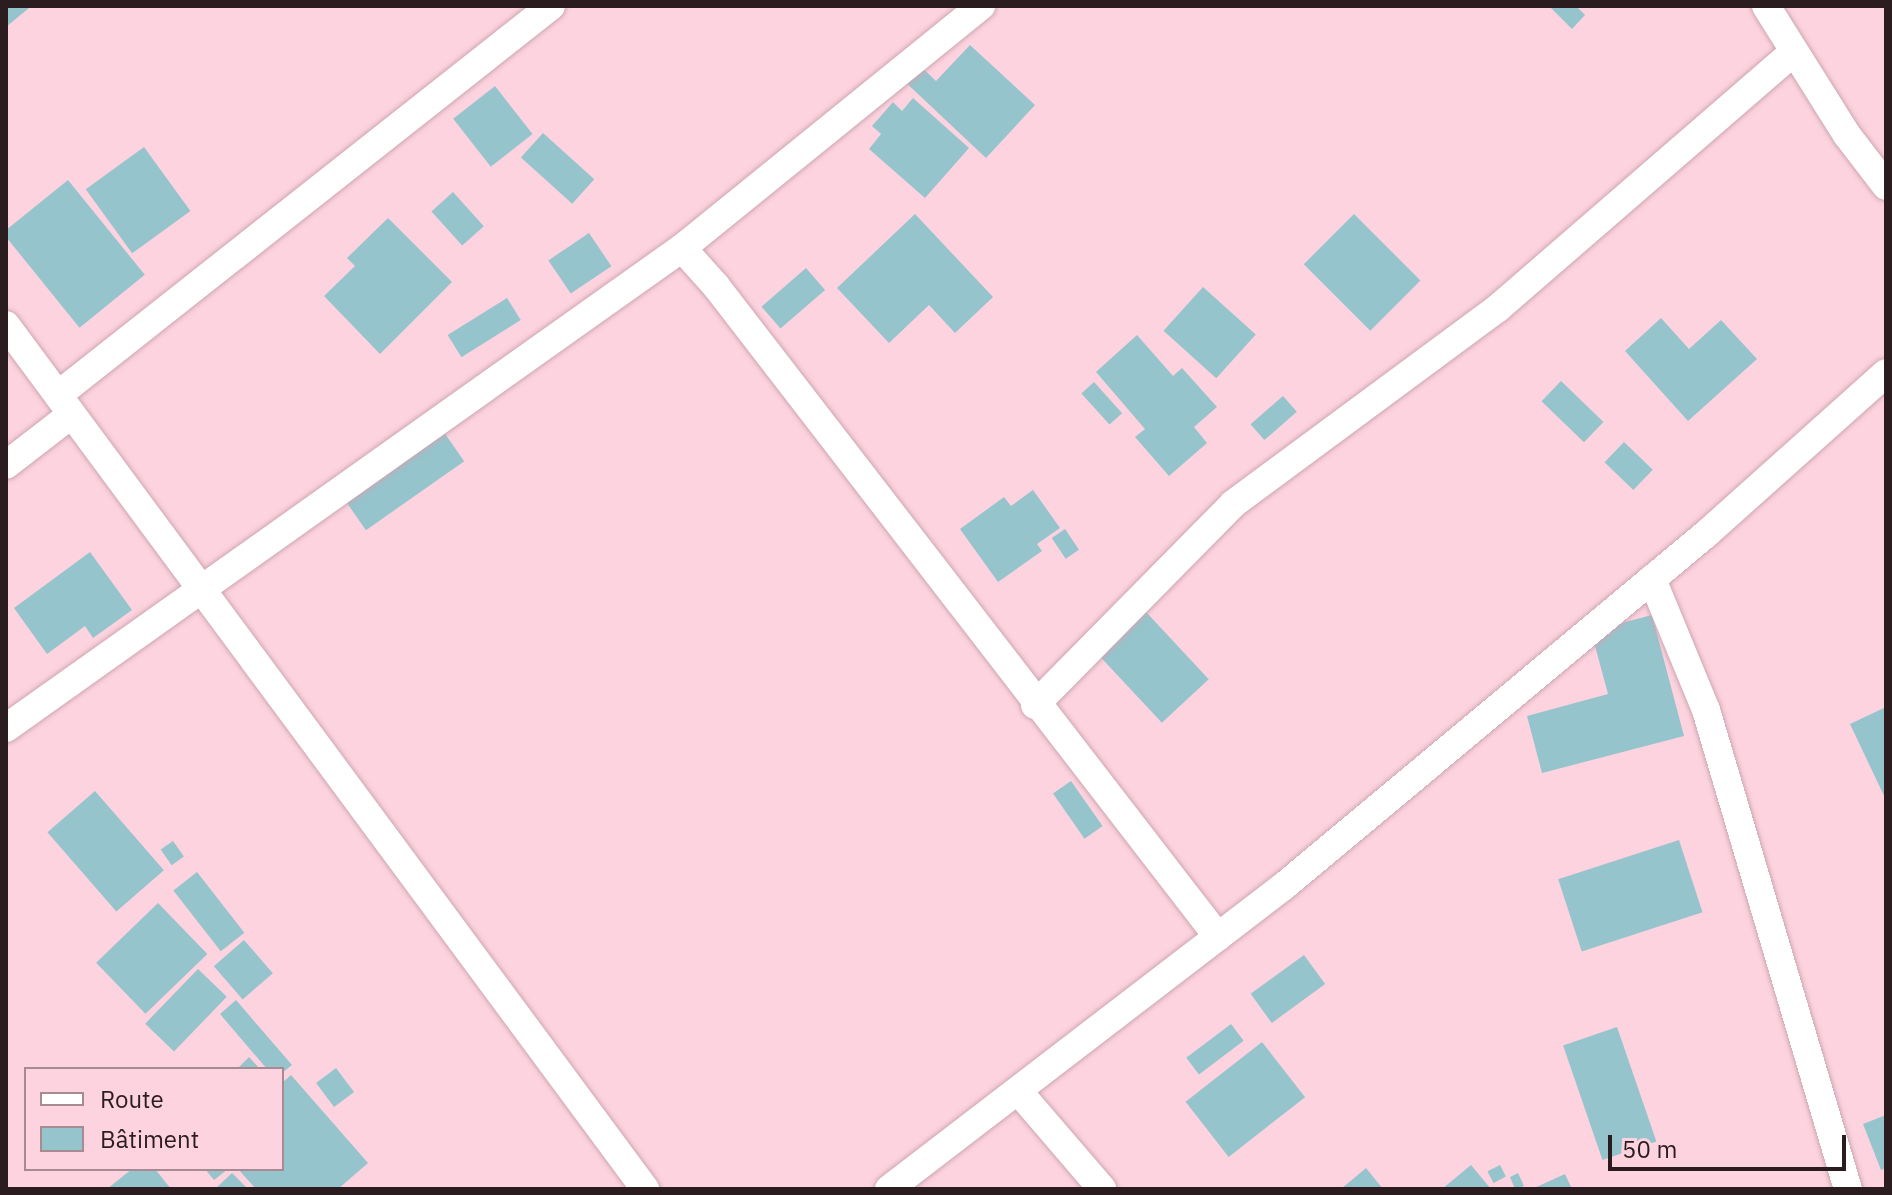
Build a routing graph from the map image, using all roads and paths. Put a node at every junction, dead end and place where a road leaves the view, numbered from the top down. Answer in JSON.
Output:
{"nodes":[{"id":1,"x":551,"y":6,"type":"edge"},
{"id":2,"x":981,"y":6,"type":"edge"},
{"id":3,"x":1766,"y":6,"type":"edge"},
{"id":4,"x":1794,"y":52,"type":"junction"},
{"id":5,"x":1886,"y":186,"type":"edge"},
{"id":6,"x":682,"y":248,"type":"junction"},
{"id":7,"x":6,"y":325,"type":"edge"},
{"id":8,"x":1885,"y":376,"type":"edge"},
{"id":9,"x":65,"y":405,"type":"junction"},
{"id":10,"x":6,"y":465,"type":"edge"},
{"id":11,"x":1652,"y":579,"type":"junction"},
{"id":12,"x":199,"y":591,"type":"junction"},
{"id":13,"x":1035,"y":705,"type":"junction"},
{"id":14,"x":6,"y":728,"type":"edge"},
{"id":15,"x":1218,"y":937,"type":"junction"},
{"id":16,"x":1019,"y":1092,"type":"junction"},
{"id":17,"x":645,"y":1189,"type":"edge"},
{"id":18,"x":889,"y":1189,"type":"edge"},
{"id":19,"x":1102,"y":1189,"type":"edge"},
{"id":20,"x":1848,"y":1189,"type":"edge"}],
"edges":[{"from":1,"to":9,"type":"street"},
{"from":2,"to":6,"type":"street"},
{"from":3,"to":4,"type":"street"},
{"from":4,"to":5,"type":"street"},
{"from":4,"to":13,"type":"street"},
{"from":6,"to":12,"type":"street"},
{"from":6,"to":13,"type":"street"},
{"from":7,"to":9,"type":"street"},
{"from":8,"to":11,"type":"street"},
{"from":9,"to":10,"type":"street"},
{"from":9,"to":12,"type":"street"},
{"from":11,"to":15,"type":"street"},
{"from":11,"to":20,"type":"street"},
{"from":12,"to":14,"type":"street"},
{"from":12,"to":17,"type":"street"},
{"from":13,"to":15,"type":"street"},
{"from":15,"to":16,"type":"street"},
{"from":16,"to":18,"type":"street"},
{"from":16,"to":19,"type":"street"}]}
